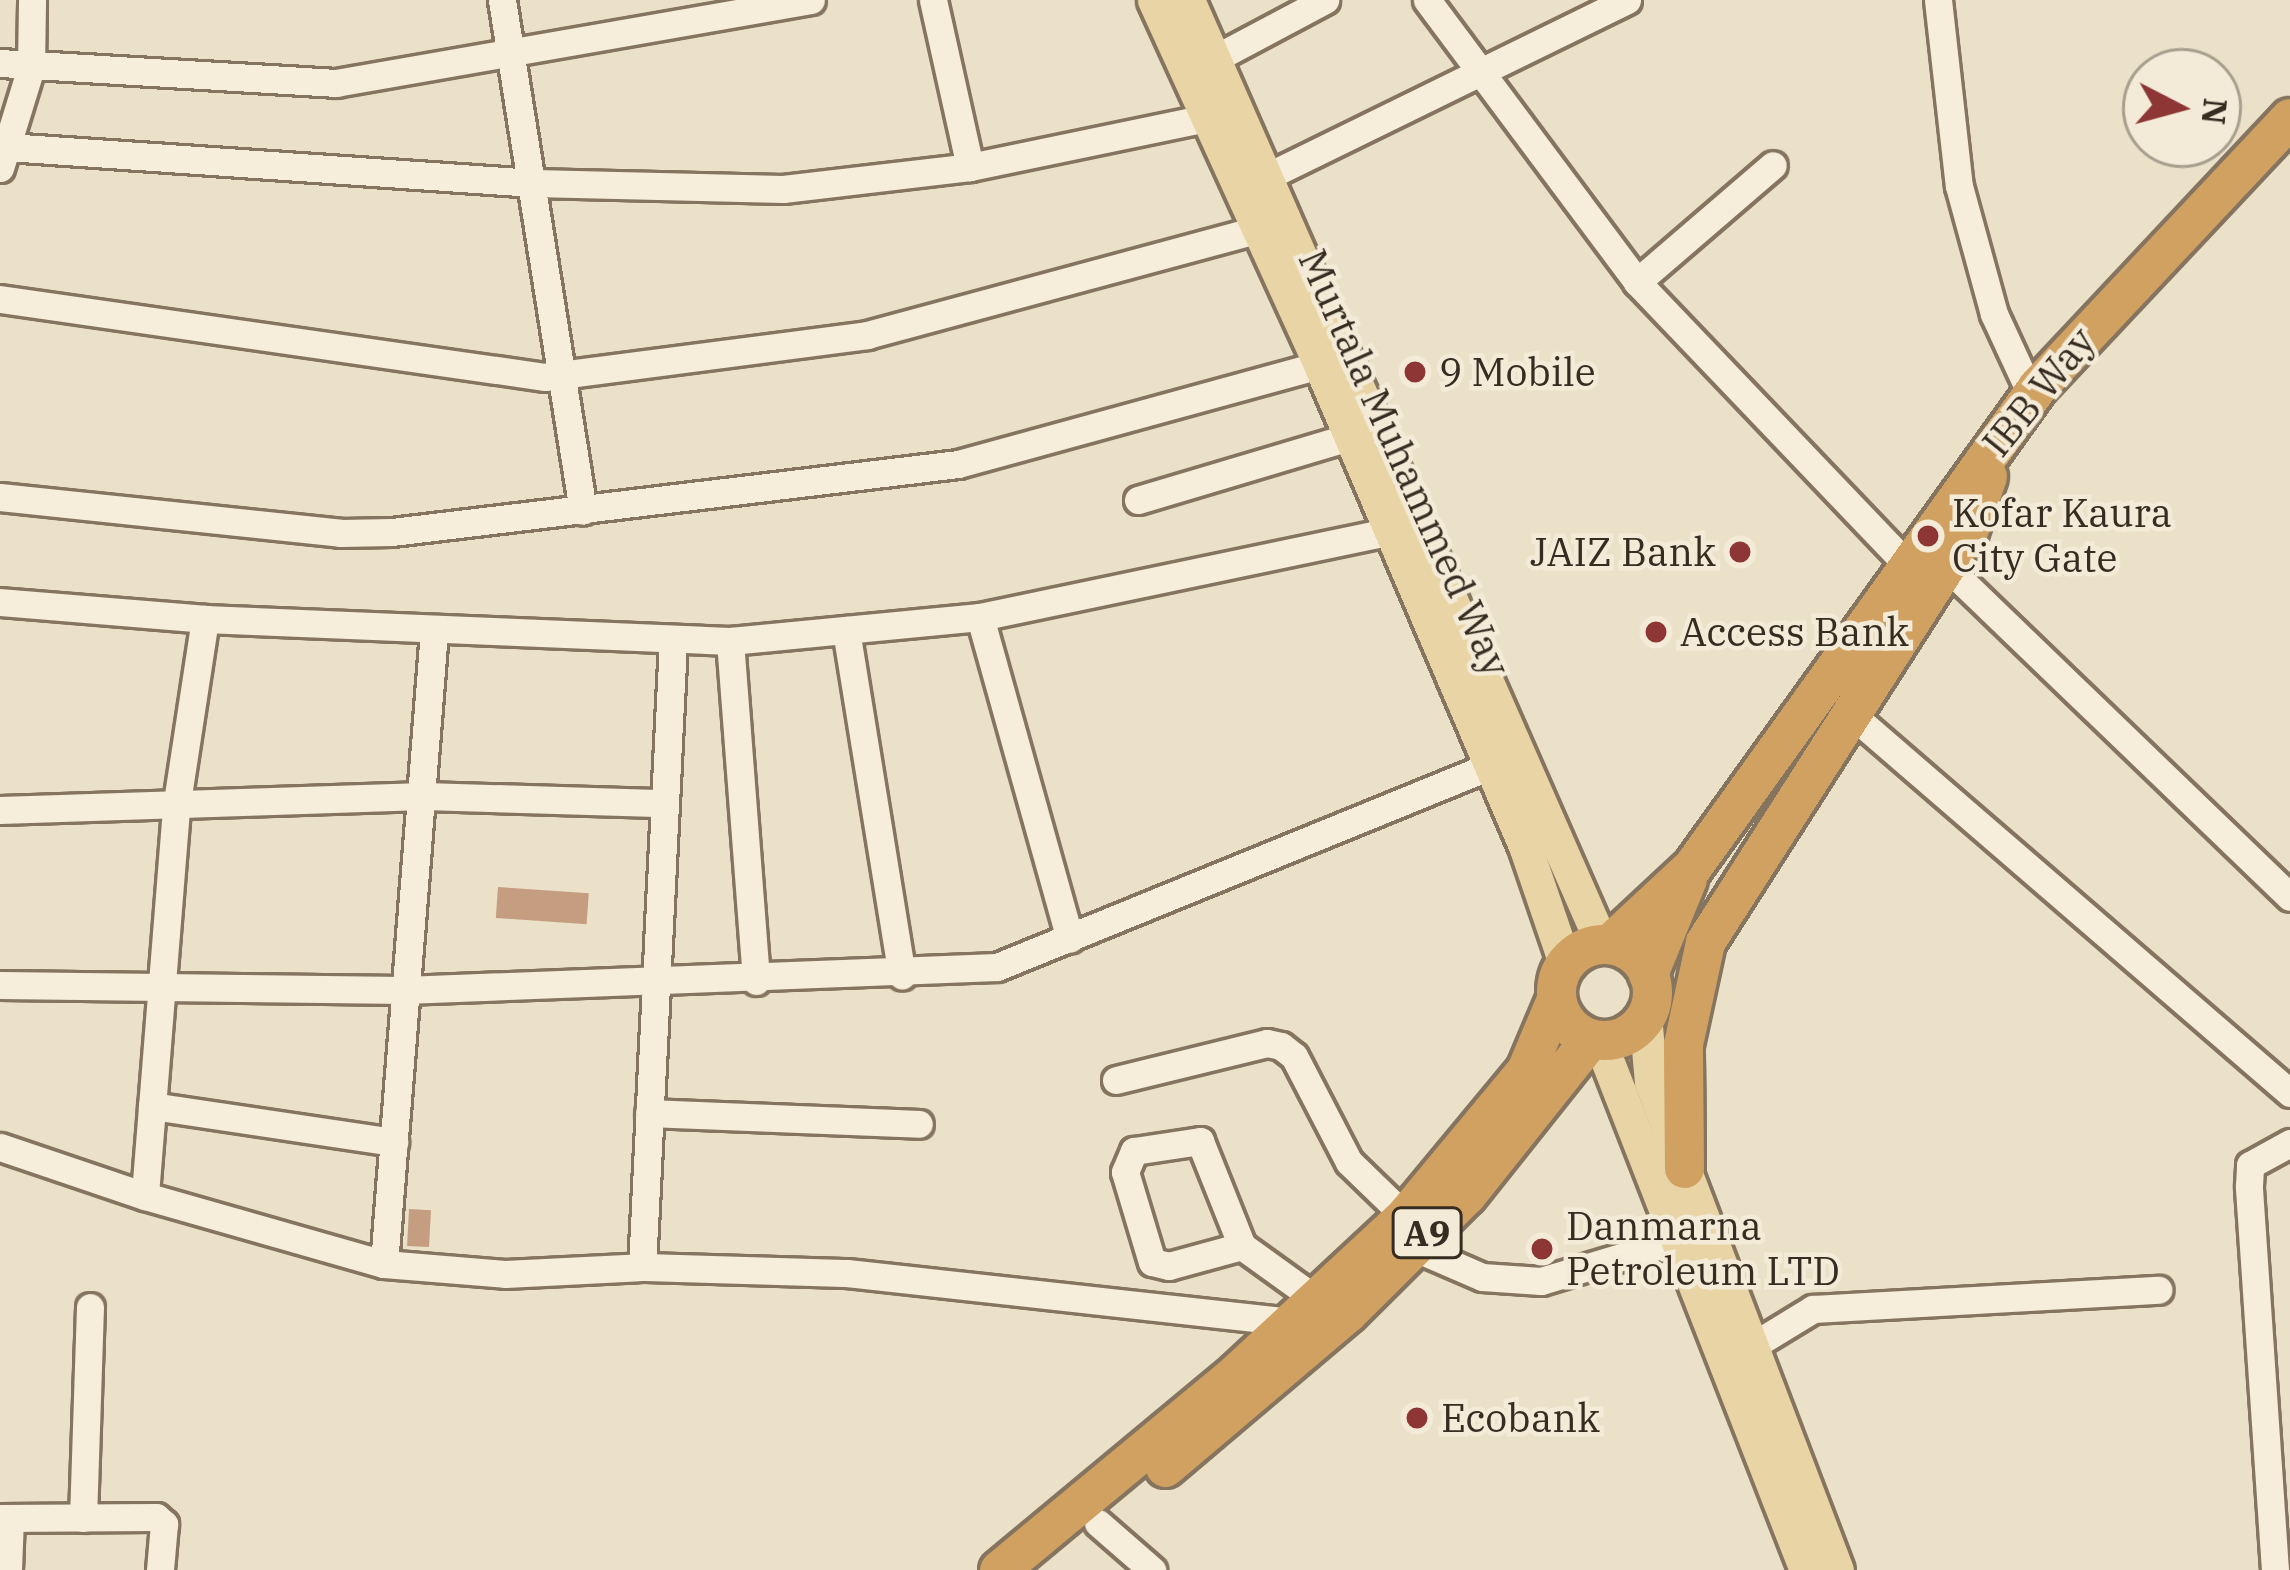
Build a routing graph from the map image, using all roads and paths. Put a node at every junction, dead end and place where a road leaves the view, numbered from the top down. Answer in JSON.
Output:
{"nodes":[{"id":1,"x":32,"y":0,"type":"edge"},
{"id":2,"x":502,"y":0,"type":"edge"},
{"id":3,"x":811,"y":0,"type":"edge"},
{"id":4,"x":934,"y":0,"type":"edge"},
{"id":5,"x":1154,"y":0,"type":"edge"},
{"id":6,"x":1188,"y":0,"type":"edge"},
{"id":7,"x":1324,"y":0,"type":"edge"},
{"id":8,"x":1427,"y":0,"type":"edge"},
{"id":9,"x":1628,"y":0,"type":"edge"},
{"id":10,"x":1938,"y":0,"type":"edge"},
{"id":11,"x":512,"y":53,"type":"junction"},
{"id":12,"x":1214,"y":59,"type":"junction"},
{"id":13,"x":0,"y":63,"type":"edge"},
{"id":14,"x":32,"y":67,"type":"junction"},
{"id":15,"x":1476,"y":68,"type":"junction"},
{"id":16,"x":1221,"y":116,"type":"junction"},
{"id":17,"x":2290,"y":118,"type":"edge"},
{"id":18,"x":4,"y":157,"type":"edge"},
{"id":19,"x":1773,"y":165,"type":"dead end"},
{"id":20,"x":970,"y":167,"type":"junction"},
{"id":21,"x":1266,"y":178,"type":"junction"},
{"id":22,"x":534,"y":183,"type":"junction"},
{"id":23,"x":1255,"y":230,"type":"junction"},
{"id":24,"x":1637,"y":282,"type":"junction"},
{"id":25,"x":0,"y":299,"type":"edge"},
{"id":26,"x":1320,"y":365,"type":"junction"},
{"id":27,"x":566,"y":373,"type":"junction"},
{"id":28,"x":2031,"y":394,"type":"junction"},
{"id":29,"x":1349,"y":437,"type":"junction"},
{"id":30,"x":0,"y":497,"type":"edge"},
{"id":31,"x":1138,"y":500,"type":"dead end"},
{"id":32,"x":584,"y":511,"type":"junction"},
{"id":33,"x":1388,"y":532,"type":"junction"},
{"id":34,"x":1926,"y":566,"type":"junction"},
{"id":35,"x":0,"y":602,"type":"edge"},
{"id":36,"x":980,"y":616,"type":"junction"},
{"id":37,"x":205,"y":619,"type":"junction"},
{"id":38,"x":846,"y":630,"type":"junction"},
{"id":39,"x":434,"y":631,"type":"junction"},
{"id":40,"x":730,"y":641,"type":"junction"},
{"id":41,"x":673,"y":644,"type":"junction"},
{"id":42,"x":1851,"y":714,"type":"junction"},
{"id":43,"x":1490,"y":766,"type":"junction"},
{"id":44,"x":424,"y":796,"type":"junction"},
{"id":45,"x":665,"y":803,"type":"junction"},
{"id":46,"x":176,"y":809,"type":"junction"},
{"id":47,"x":0,"y":810,"type":"edge"},
{"id":48,"x":1692,"y":867,"type":"junction"},
{"id":49,"x":2290,"y":897,"type":"edge"},
{"id":50,"x":1070,"y":939,"type":"junction"},
{"id":51,"x":1605,"y":944,"type":"junction"},
{"id":52,"x":1648,"y":974,"type":"junction"},
{"id":53,"x":902,"y":976,"type":"junction"},
{"id":54,"x":1561,"y":981,"type":"junction"},
{"id":55,"x":756,"y":982,"type":"junction"},
{"id":56,"x":657,"y":983,"type":"junction"},
{"id":57,"x":0,"y":985,"type":"edge"},
{"id":58,"x":404,"y":989,"type":"junction"},
{"id":59,"x":157,"y":991,"type":"junction"},
{"id":60,"x":1645,"y":1016,"type":"junction"},
{"id":61,"x":1595,"y":1040,"type":"junction"},
{"id":62,"x":1116,"y":1080,"type":"dead end"},
{"id":63,"x":2289,"y":1092,"type":"edge"},
{"id":64,"x":152,"y":1106,"type":"junction"},
{"id":65,"x":649,"y":1113,"type":"junction"},
{"id":66,"x":919,"y":1124,"type":"dead end"},
{"id":67,"x":394,"y":1142,"type":"junction"},
{"id":68,"x":2290,"y":1143,"type":"edge"},
{"id":69,"x":0,"y":1147,"type":"edge"},
{"id":70,"x":1684,"y":1168,"type":"junction"},
{"id":71,"x":145,"y":1196,"type":"junction"},
{"id":72,"x":1409,"y":1232,"type":"junction"},
{"id":73,"x":1674,"y":1241,"type":"junction"},
{"id":74,"x":1241,"y":1246,"type":"junction"},
{"id":75,"x":384,"y":1264,"type":"junction"},
{"id":76,"x":642,"y":1267,"type":"junction"},
{"id":77,"x":2158,"y":1290,"type":"dead end"},
{"id":78,"x":90,"y":1306,"type":"dead end"},
{"id":79,"x":1305,"y":1311,"type":"junction"},
{"id":80,"x":1750,"y":1348,"type":"junction"},
{"id":81,"x":1238,"y":1390,"type":"junction"},
{"id":82,"x":1148,"y":1465,"type":"junction"},
{"id":83,"x":2281,"y":1511,"type":"edge"},
{"id":84,"x":83,"y":1517,"type":"junction"},
{"id":85,"x":5,"y":1518,"type":"edge"},
{"id":86,"x":1098,"y":1523,"type":"junction"},
{"id":87,"x":1806,"y":1532,"type":"junction"},
{"id":88,"x":8,"y":1570,"type":"edge"},
{"id":89,"x":160,"y":1570,"type":"edge"},
{"id":90,"x":999,"y":1570,"type":"edge"},
{"id":91,"x":1041,"y":1570,"type":"edge"},
{"id":92,"x":1153,"y":1570,"type":"edge"},
{"id":93,"x":1806,"y":1570,"type":"edge"},
{"id":94,"x":1838,"y":1570,"type":"edge"},
{"id":95,"x":2275,"y":1570,"type":"edge"}],
"edges":[{"from":1,"to":14,"type":"street"},
{"from":2,"to":11,"type":"street"},
{"from":3,"to":11,"type":"street"},
{"from":4,"to":20,"type":"street"},
{"from":5,"to":16,"type":"main road","name":"Murtala Muhammed Way"},
{"from":6,"to":12,"type":"main road","name":"Murtala Muhammed Way"},
{"from":7,"to":12,"type":"street"},
{"from":8,"to":15,"type":"street"},
{"from":9,"to":15,"type":"street"},
{"from":10,"to":28,"type":"street"},
{"from":11,"to":14,"type":"street"},
{"from":11,"to":22,"type":"street"},
{"from":12,"to":16,"type":"main road","name":"Murtala Muhammed Way"},
{"from":13,"to":14,"type":"street"},
{"from":14,"to":18,"type":"street"},
{"from":15,"to":21,"type":"street"},
{"from":15,"to":24,"type":"street"},
{"from":16,"to":20,"type":"street"},
{"from":16,"to":21,"type":"main road","name":"Murtala Muhammed Way"},
{"from":16,"to":23,"type":"main road","name":"Murtala Muhammed Way"},
{"from":17,"to":28,"type":"highway","name":"IBB Way"},
{"from":18,"to":22,"type":"street"},
{"from":19,"to":24,"type":"street"},
{"from":20,"to":22,"type":"street"},
{"from":21,"to":51,"type":"main road","name":"Murtala Muhammed Way"},
{"from":22,"to":27,"type":"street"},
{"from":23,"to":26,"type":"main road","name":"Murtala Muhammed Way"},
{"from":23,"to":27,"type":"street"},
{"from":24,"to":34,"type":"street"},
{"from":25,"to":27,"type":"street"},
{"from":26,"to":29,"type":"main road","name":"Murtala Muhammed Way"},
{"from":26,"to":32,"type":"street"},
{"from":27,"to":32,"type":"street"},
{"from":28,"to":34,"type":"highway","name":"IBB Way"},
{"from":29,"to":31,"type":"street"},
{"from":29,"to":33,"type":"main road","name":"Murtala Muhammed Way"},
{"from":30,"to":32,"type":"street"},
{"from":33,"to":36,"type":"street"},
{"from":33,"to":43,"type":"main road","name":"Murtala Muhammed Way"},
{"from":34,"to":42,"type":"highway"},
{"from":34,"to":48,"type":"highway","name":"IBB Way"},
{"from":34,"to":49,"type":"street"},
{"from":35,"to":37,"type":"street"},
{"from":36,"to":38,"type":"street"},
{"from":36,"to":50,"type":"street"},
{"from":37,"to":39,"type":"street"},
{"from":37,"to":46,"type":"street"},
{"from":38,"to":40,"type":"street"},
{"from":38,"to":53,"type":"street"},
{"from":39,"to":41,"type":"street"},
{"from":39,"to":44,"type":"street"},
{"from":40,"to":41,"type":"street"},
{"from":40,"to":55,"type":"street"},
{"from":41,"to":45,"type":"street"},
{"from":42,"to":63,"type":"street"},
{"from":42,"to":70,"type":"highway"},
{"from":43,"to":50,"type":"street"},
{"from":43,"to":54,"type":"main road","name":"Murtala Muhammed Way"},
{"from":44,"to":45,"type":"street"},
{"from":44,"to":46,"type":"street"},
{"from":44,"to":58,"type":"street"},
{"from":45,"to":56,"type":"street"},
{"from":46,"to":47,"type":"street"},
{"from":46,"to":59,"type":"street"},
{"from":48,"to":51,"type":"highway","name":"IBB Way"},
{"from":48,"to":52,"type":"highway","name":"IBB Way"},
{"from":50,"to":53,"type":"street"},
{"from":51,"to":52,"type":"highway"},
{"from":51,"to":54,"type":"highway"},
{"from":52,"to":60,"type":"highway"},
{"from":53,"to":55,"type":"street"},
{"from":54,"to":61,"type":"highway"},
{"from":54,"to":72,"type":"highway","number":"A9"},
{"from":55,"to":56,"type":"street"},
{"from":56,"to":58,"type":"street"},
{"from":56,"to":65,"type":"street"},
{"from":57,"to":59,"type":"street"},
{"from":58,"to":59,"type":"street"},
{"from":58,"to":67,"type":"street"},
{"from":59,"to":64,"type":"street"},
{"from":60,"to":61,"type":"highway","number":"A9"},
{"from":60,"to":70,"type":"main road"},
{"from":61,"to":72,"type":"highway","number":"A9"},
{"from":61,"to":73,"type":"main road"},
{"from":62,"to":72,"type":"street"},
{"from":64,"to":67,"type":"street"},
{"from":64,"to":71,"type":"street"},
{"from":65,"to":66,"type":"street"},
{"from":65,"to":76,"type":"street"},
{"from":67,"to":75,"type":"street"},
{"from":68,"to":83,"type":"street"},
{"from":69,"to":71,"type":"street"},
{"from":70,"to":80,"type":"main road"},
{"from":71,"to":75,"type":"street"},
{"from":72,"to":73,"type":"street"},
{"from":72,"to":79,"type":"highway","number":"A9"},
{"from":72,"to":81,"type":"highway","number":"A9"},
{"from":73,"to":87,"type":"main road"},
{"from":74,"to":74,"type":"street"},
{"from":74,"to":79,"type":"street"},
{"from":75,"to":76,"type":"street"},
{"from":76,"to":79,"type":"street"},
{"from":77,"to":80,"type":"street"},
{"from":78,"to":84,"type":"street"},
{"from":79,"to":81,"type":"highway","number":"A9"},
{"from":80,"to":87,"type":"main road"},
{"from":81,"to":82,"type":"highway","number":"A9"},
{"from":82,"to":86,"type":"highway","number":"A9"},
{"from":82,"to":90,"type":"highway","number":"A9"},
{"from":83,"to":95,"type":"street"},
{"from":84,"to":85,"type":"street"},
{"from":84,"to":89,"type":"street"},
{"from":85,"to":88,"type":"street"},
{"from":86,"to":91,"type":"highway","number":"A9"},
{"from":86,"to":92,"type":"street"},
{"from":87,"to":93,"type":"main road"},
{"from":87,"to":94,"type":"main road"}]}
